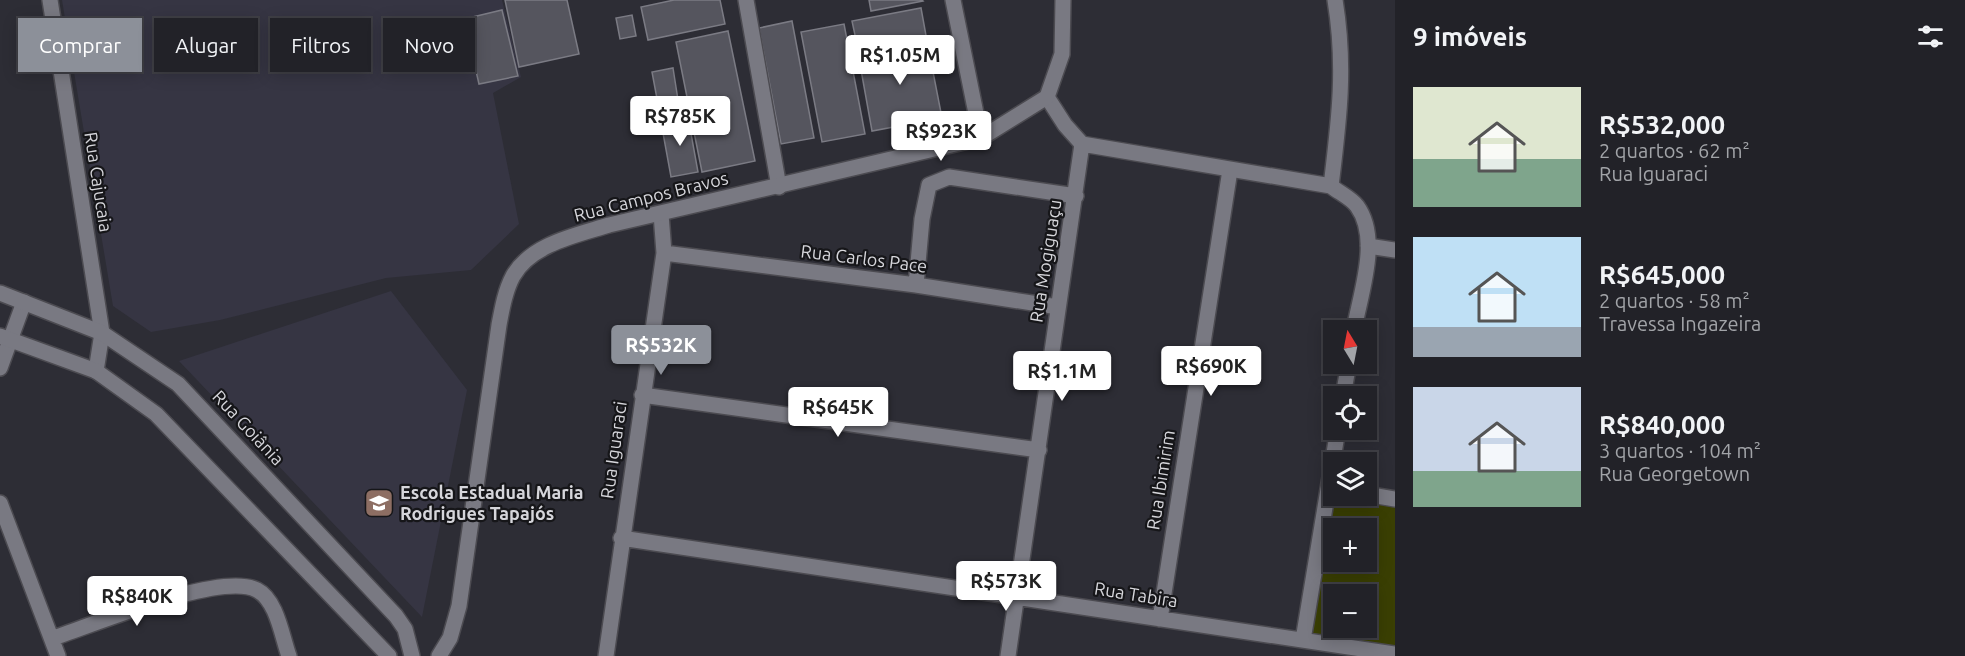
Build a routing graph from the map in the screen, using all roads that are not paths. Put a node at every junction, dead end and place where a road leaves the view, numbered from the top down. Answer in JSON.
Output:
{"nodes":[{"id":1,"x":50,"y":0,"type":"edge"},
{"id":2,"x":746,"y":0,"type":"edge"},
{"id":3,"x":953,"y":0,"type":"edge"},
{"id":4,"x":1063,"y":0,"type":"edge"},
{"id":5,"x":1335,"y":0,"type":"edge"},
{"id":6,"x":1047,"y":97,"type":"junction"},
{"id":7,"x":981,"y":138,"type":"junction"},
{"id":8,"x":1082,"y":144,"type":"junction"},
{"id":9,"x":1230,"y":170,"type":"junction"},
{"id":10,"x":1331,"y":186,"type":"junction"},
{"id":11,"x":779,"y":187,"type":"junction"},
{"id":12,"x":1076,"y":196,"type":"junction"},
{"id":13,"x":661,"y":214,"type":"junction"},
{"id":14,"x":1368,"y":246,"type":"junction"},
{"id":15,"x":1395,"y":250,"type":"edge"},
{"id":16,"x":664,"y":253,"type":"junction"},
{"id":17,"x":916,"y":285,"type":"junction"},
{"id":18,"x":0,"y":293,"type":"edge"},
{"id":19,"x":24,"y":302,"type":"junction"},
{"id":20,"x":1059,"y":307,"type":"junction"},
{"id":21,"x":1356,"y":320,"type":"edge"},
{"id":22,"x":102,"y":333,"type":"junction"},
{"id":23,"x":5,"y":338,"type":"edge"},
{"id":24,"x":0,"y":368,"type":"edge"},
{"id":25,"x":96,"y":370,"type":"junction"},
{"id":26,"x":642,"y":394,"type":"junction"},
{"id":27,"x":1040,"y":450,"type":"junction"},
{"id":28,"x":1377,"y":496,"type":"edge"},
{"id":29,"x":1395,"y":499,"type":"edge"},
{"id":30,"x":0,"y":503,"type":"edge"},
{"id":31,"x":1328,"y":506,"type":"edge"},
{"id":32,"x":621,"y":538,"type":"junction"},
{"id":33,"x":1016,"y":597,"type":"junction"},
{"id":34,"x":1160,"y":619,"type":"junction"},
{"id":35,"x":53,"y":638,"type":"junction"},
{"id":36,"x":1303,"y":640,"type":"junction"},
{"id":37,"x":1367,"y":653,"type":"edge"},
{"id":38,"x":1395,"y":654,"type":"edge"},
{"id":39,"x":58,"y":656,"type":"edge"},
{"id":40,"x":289,"y":656,"type":"edge"},
{"id":41,"x":389,"y":656,"type":"edge"},
{"id":42,"x":412,"y":656,"type":"edge"},
{"id":43,"x":439,"y":656,"type":"edge"},
{"id":44,"x":606,"y":656,"type":"edge"},
{"id":45,"x":1008,"y":656,"type":"edge"}],
"edges":[{"from":1,"to":22,"type":"street","name":"Rua Cajucaia"},
{"from":2,"to":11,"type":"street"},
{"from":3,"to":7,"type":"street"},
{"from":4,"to":6,"type":"street"},
{"from":5,"to":10,"type":"street"},
{"from":6,"to":7,"type":"street","name":"Rua Campos Bravos"},
{"from":6,"to":8,"type":"street"},
{"from":7,"to":11,"type":"street","name":"Rua Campos Bravos"},
{"from":8,"to":9,"type":"street"},
{"from":8,"to":12,"type":"street","name":"Rua Mogiguaçu"},
{"from":9,"to":10,"type":"street"},
{"from":9,"to":34,"type":"street","name":"Rua Ibimirim"},
{"from":10,"to":14,"type":"street"},
{"from":11,"to":13,"type":"street","name":"Rua Campos Bravos"},
{"from":12,"to":17,"type":"street"},
{"from":12,"to":20,"type":"street","name":"Rua Mogiguaçu"},
{"from":13,"to":16,"type":"street","name":"Rua Iguaraci"},
{"from":13,"to":43,"type":"street","name":"Rua Campos Bravos"},
{"from":14,"to":15,"type":"street"},
{"from":14,"to":21,"type":"street"},
{"from":16,"to":17,"type":"street","name":"Rua Carlos Pace"},
{"from":16,"to":26,"type":"street","name":"Rua Iguaraci"},
{"from":17,"to":20,"type":"street","name":"Rua Carlos Pace"},
{"from":18,"to":19,"type":"street","name":"Rua Goiânia"},
{"from":19,"to":22,"type":"street","name":"Rua Goiânia"},
{"from":19,"to":23,"type":"street"},
{"from":20,"to":27,"type":"street","name":"Rua Mogiguaçu"},
{"from":22,"to":25,"type":"street","name":"Rua Cajucaia"},
{"from":22,"to":42,"type":"street","name":"Rua Goiânia"},
{"from":23,"to":24,"type":"street"},
{"from":23,"to":25,"type":"street"},
{"from":25,"to":41,"type":"street"},
{"from":26,"to":27,"type":"street"},
{"from":26,"to":32,"type":"street","name":"Rua Iguaraci"},
{"from":27,"to":33,"type":"street","name":"Rua Mogiguaçu"},
{"from":28,"to":29,"type":"street"},
{"from":30,"to":35,"type":"street"},
{"from":31,"to":36,"type":"street"},
{"from":32,"to":33,"type":"street","name":"Rua Tabira"},
{"from":32,"to":44,"type":"street","name":"Rua Iguaraci"},
{"from":33,"to":34,"type":"street","name":"Rua Tabira"},
{"from":33,"to":45,"type":"street","name":"Rua Mogiguaçu"},
{"from":34,"to":36,"type":"street","name":"Rua Tabira"},
{"from":35,"to":39,"type":"street"},
{"from":35,"to":40,"type":"street"},
{"from":36,"to":37,"type":"street","name":"Rua Tabira"},
{"from":37,"to":38,"type":"street","name":"Rua Tabira"}]}
